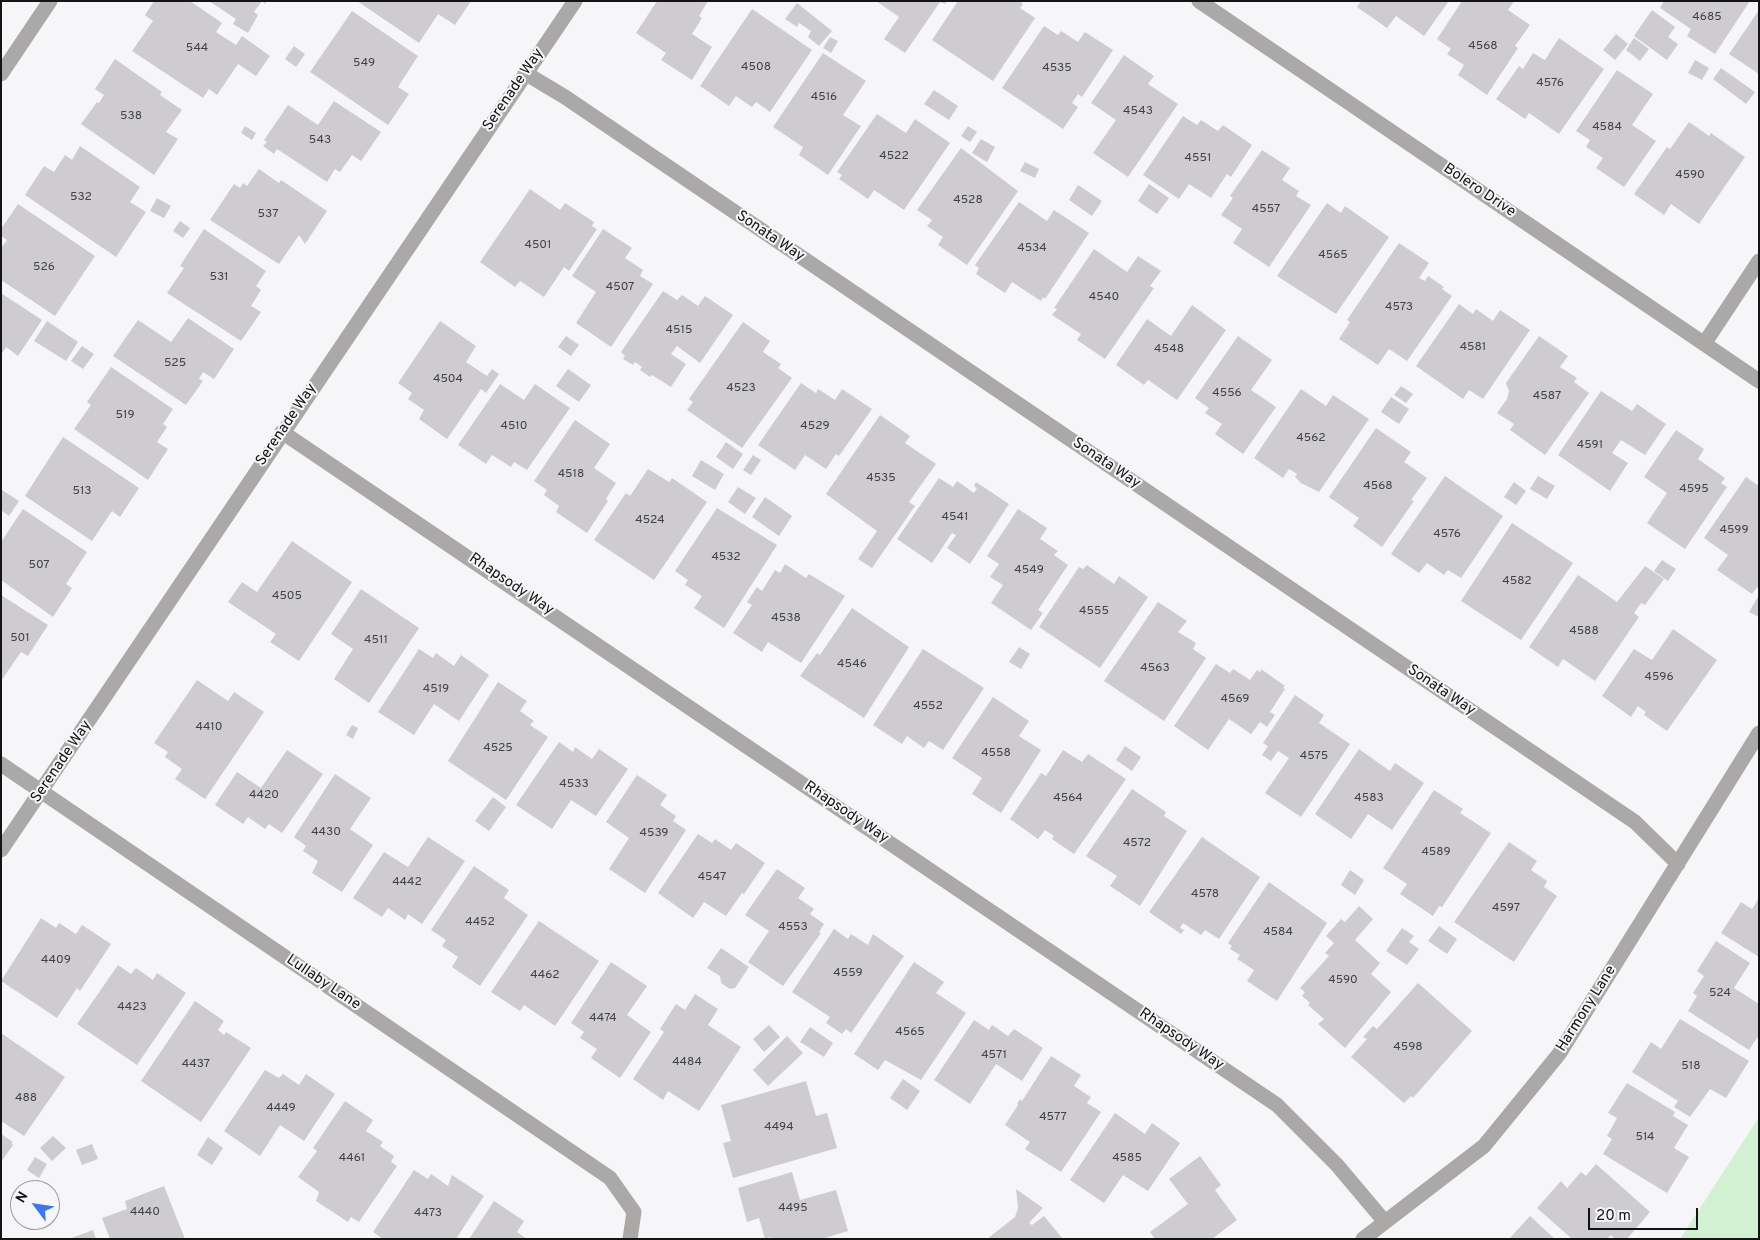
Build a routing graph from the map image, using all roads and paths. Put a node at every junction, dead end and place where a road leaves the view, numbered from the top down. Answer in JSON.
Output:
{"nodes":[{"id":1,"x":50,"y":1,"type":"edge"},
{"id":2,"x":574,"y":1,"type":"edge"},
{"id":3,"x":1199,"y":1,"type":"edge"},
{"id":4,"x":525,"y":73,"type":"junction"},
{"id":5,"x":1,"y":74,"type":"edge"},
{"id":6,"x":1759,"y":261,"type":"edge"},
{"id":7,"x":1704,"y":344,"type":"junction"},
{"id":8,"x":1759,"y":382,"type":"edge"},
{"id":9,"x":282,"y":432,"type":"junction"},
{"id":10,"x":1759,"y":733,"type":"edge"},
{"id":11,"x":1,"y":764,"type":"edge"},
{"id":12,"x":42,"y":791,"type":"junction"},
{"id":13,"x":1,"y":850,"type":"edge"},
{"id":14,"x":1678,"y":864,"type":"junction"},
{"id":15,"x":1385,"y":1222,"type":"junction"},
{"id":16,"x":630,"y":1239,"type":"edge"},
{"id":17,"x":1363,"y":1239,"type":"edge"}],
"edges":[{"from":1,"to":5,"type":"street"},
{"from":2,"to":4,"type":"street","name":"Serenade Way"},
{"from":3,"to":7,"type":"street","name":"Bolero Drive"},
{"from":4,"to":9,"type":"street","name":"Serenade Way"},
{"from":4,"to":14,"type":"street","name":"Sonata Way"},
{"from":6,"to":7,"type":"street"},
{"from":7,"to":8,"type":"street","name":"Bolero Drive"},
{"from":9,"to":12,"type":"street","name":"Serenade Way"},
{"from":9,"to":15,"type":"street","name":"Rhapsody Way"},
{"from":10,"to":14,"type":"street","name":"Harmony Lane"},
{"from":11,"to":12,"type":"street","name":"Lullaby Lane"},
{"from":12,"to":13,"type":"street","name":"Serenade Way"},
{"from":12,"to":16,"type":"street","name":"Lullaby Lane"},
{"from":14,"to":15,"type":"street","name":"Harmony Lane"},
{"from":15,"to":17,"type":"street","name":"Harmony Lane"}]}
